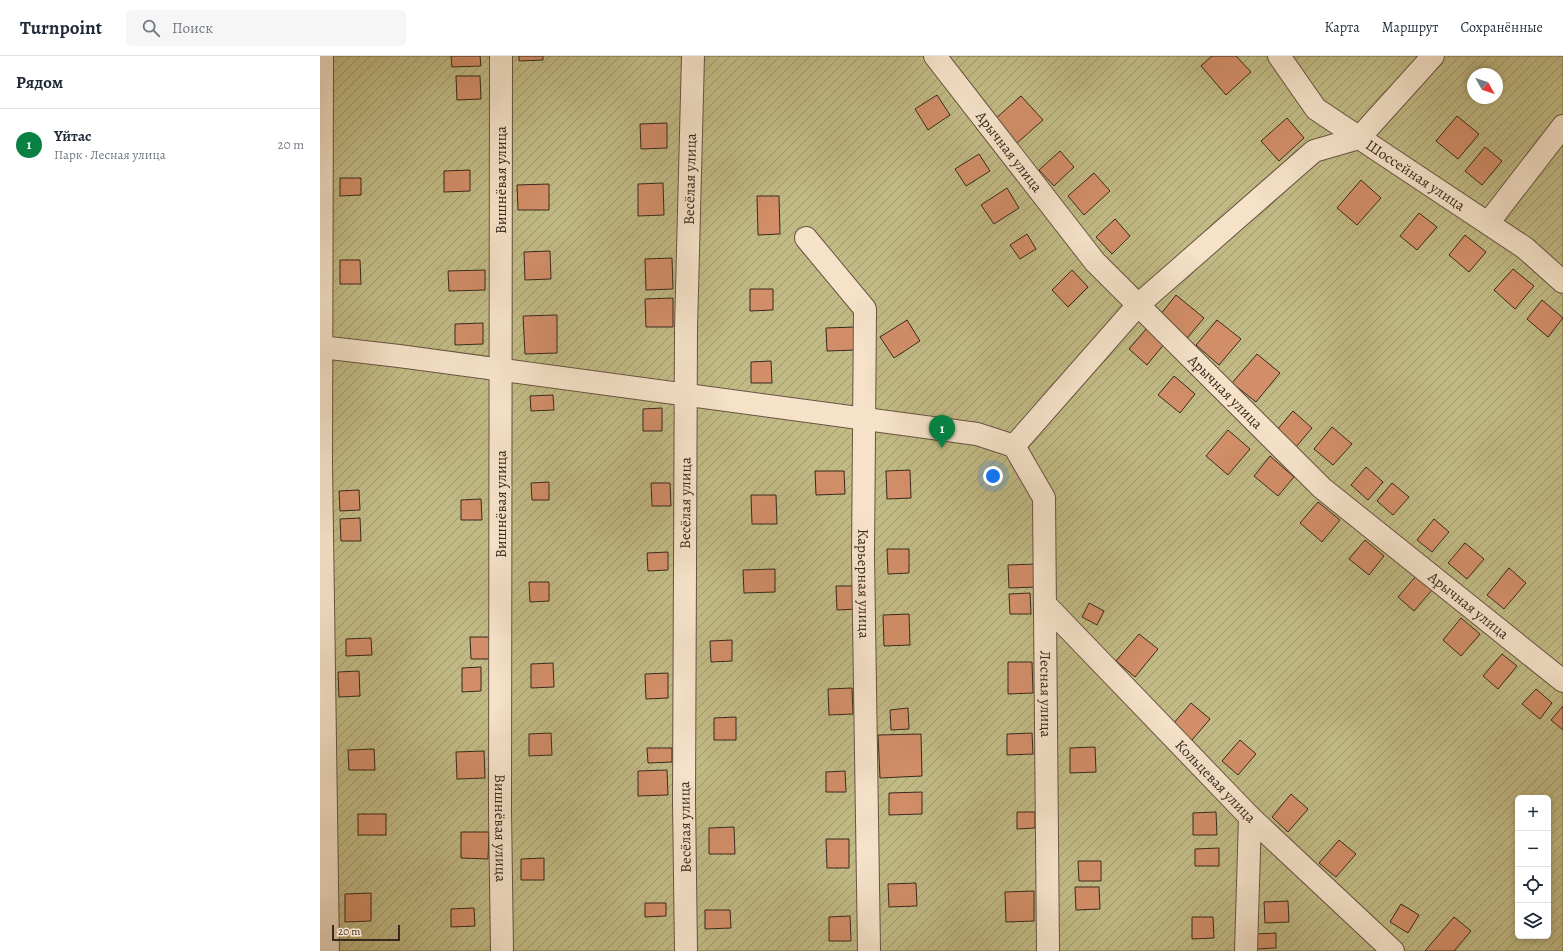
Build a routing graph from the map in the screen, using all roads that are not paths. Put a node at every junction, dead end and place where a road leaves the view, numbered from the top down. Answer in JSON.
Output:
{"nodes":[{"id":1,"x":322,"y":56,"type":"edge"},
{"id":2,"x":501,"y":56,"type":"edge"},
{"id":3,"x":693,"y":56,"type":"edge"},
{"id":4,"x":935,"y":56,"type":"edge"},
{"id":5,"x":1279,"y":56,"type":"edge"},
{"id":6,"x":1433,"y":56,"type":"edge"},
{"id":7,"x":1563,"y":126,"type":"edge"},
{"id":8,"x":1359,"y":138,"type":"junction"},
{"id":9,"x":1488,"y":223,"type":"junction"},
{"id":10,"x":806,"y":238,"type":"dead end"},
{"id":11,"x":1563,"y":282,"type":"edge"},
{"id":12,"x":1138,"y":304,"type":"junction"},
{"id":13,"x":321,"y":347,"type":"edge"},
{"id":14,"x":501,"y":370,"type":"junction"},
{"id":15,"x":686,"y":395,"type":"junction"},
{"id":16,"x":865,"y":418,"type":"junction"},
{"id":17,"x":1014,"y":446,"type":"junction"},
{"id":18,"x":1045,"y":604,"type":"junction"},
{"id":19,"x":1563,"y":681,"type":"edge"},
{"id":20,"x":1250,"y":818,"type":"junction"},
{"id":21,"x":328,"y":951,"type":"edge"},
{"id":22,"x":502,"y":951,"type":"edge"},
{"id":23,"x":686,"y":951,"type":"edge"},
{"id":24,"x":869,"y":951,"type":"edge"},
{"id":25,"x":1048,"y":951,"type":"edge"},
{"id":26,"x":1246,"y":951,"type":"edge"},
{"id":27,"x":1392,"y":951,"type":"edge"}],
"edges":[{"from":1,"to":13,"type":"street"},
{"from":2,"to":14,"type":"street","name":"Вишнёвая улица"},
{"from":3,"to":15,"type":"street","name":"Весёлая улица"},
{"from":4,"to":12,"type":"street","name":"Арычная улица"},
{"from":5,"to":8,"type":"street","name":"Шоссейная улица"},
{"from":6,"to":8,"type":"street"},
{"from":7,"to":9,"type":"street"},
{"from":8,"to":9,"type":"street","name":"Шоссейная улица"},
{"from":8,"to":12,"type":"street"},
{"from":9,"to":11,"type":"street","name":"Шоссейная улица"},
{"from":10,"to":16,"type":"street","name":"Карьерная улица"},
{"from":12,"to":17,"type":"street"},
{"from":12,"to":19,"type":"street","name":"Арычная улица"},
{"from":13,"to":14,"type":"street"},
{"from":13,"to":21,"type":"street"},
{"from":14,"to":15,"type":"street"},
{"from":14,"to":22,"type":"street","name":"Вишнёвая улица"},
{"from":15,"to":16,"type":"street"},
{"from":15,"to":23,"type":"street","name":"Весёлая улица"},
{"from":16,"to":17,"type":"street"},
{"from":16,"to":24,"type":"street","name":"Карьерная улица"},
{"from":17,"to":18,"type":"street","name":"Лесная улица"},
{"from":18,"to":20,"type":"street","name":"Кольцевая улица"},
{"from":18,"to":25,"type":"street","name":"Лесная улица"},
{"from":20,"to":26,"type":"street"},
{"from":20,"to":27,"type":"street","name":"Кольцевая улица"}]}
